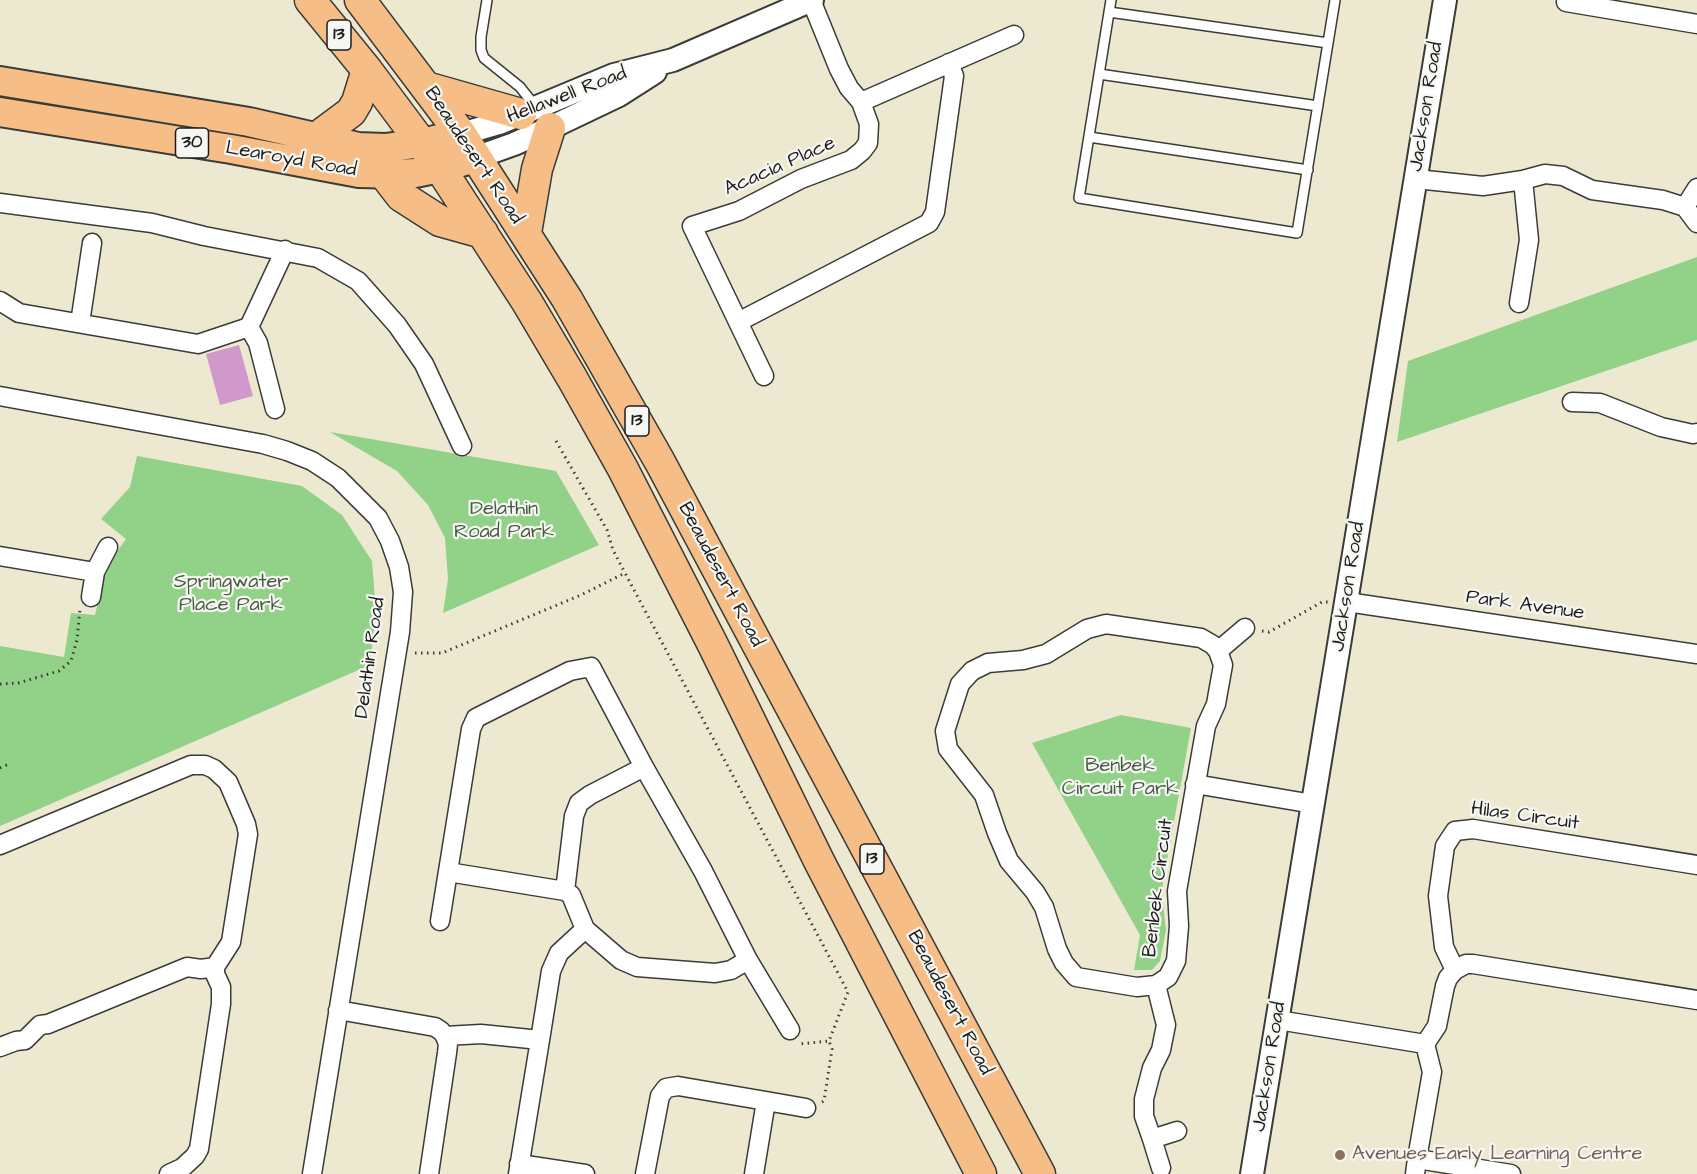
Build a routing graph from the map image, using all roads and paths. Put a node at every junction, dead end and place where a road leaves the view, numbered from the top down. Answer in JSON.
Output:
{"nodes":[{"id":1,"x":310,"y":0,"type":"edge"},
{"id":2,"x":360,"y":0,"type":"edge"},
{"id":3,"x":487,"y":0,"type":"edge"},
{"id":4,"x":811,"y":0,"type":"edge"},
{"id":5,"x":1111,"y":0,"type":"edge"},
{"id":6,"x":1335,"y":0,"type":"edge"},
{"id":7,"x":1445,"y":0,"type":"edge"},
{"id":8,"x":1562,"y":1,"type":"edge"},
{"id":9,"x":1109,"y":12,"type":"junction"},
{"id":10,"x":1697,"y":24,"type":"edge"},
{"id":11,"x":1014,"y":35,"type":"dead end"},
{"id":12,"x":1328,"y":43,"type":"junction"},
{"id":13,"x":949,"y":63,"type":"junction"},
{"id":14,"x":367,"y":70,"type":"junction"},
{"id":15,"x":1099,"y":74,"type":"junction"},
{"id":16,"x":0,"y":81,"type":"edge"},
{"id":17,"x":426,"y":87,"type":"junction"},
{"id":18,"x":861,"y":102,"type":"junction"},
{"id":19,"x":1318,"y":106,"type":"junction"},
{"id":20,"x":0,"y":112,"type":"edge"},
{"id":21,"x":539,"y":117,"type":"junction"},
{"id":22,"x":1089,"y":137,"type":"junction"},
{"id":23,"x":316,"y":138,"type":"junction"},
{"id":24,"x":422,"y":143,"type":"junction"},
{"id":25,"x":468,"y":146,"type":"junction"},
{"id":26,"x":440,"y":168,"type":"junction"},
{"id":27,"x":1308,"y":170,"type":"junction"},
{"id":28,"x":384,"y":174,"type":"junction"},
{"id":29,"x":1416,"y":179,"type":"junction"},
{"id":30,"x":1523,"y":180,"type":"junction"},
{"id":31,"x":1697,"y":188,"type":"edge"},
{"id":32,"x":0,"y":203,"type":"edge"},
{"id":33,"x":1684,"y":207,"type":"junction"},
{"id":34,"x":1697,"y":223,"type":"edge"},
{"id":35,"x":483,"y":233,"type":"junction"},
{"id":36,"x":526,"y":233,"type":"junction"},
{"id":37,"x":92,"y":243,"type":"dead end"},
{"id":38,"x":285,"y":250,"type":"junction"},
{"id":39,"x":0,"y":301,"type":"edge"},
{"id":40,"x":1519,"y":303,"type":"dead end"},
{"id":41,"x":738,"y":322,"type":"junction"},
{"id":42,"x":80,"y":323,"type":"junction"},
{"id":43,"x":249,"y":327,"type":"junction"},
{"id":44,"x":764,"y":376,"type":"dead end"},
{"id":45,"x":0,"y":396,"type":"edge"},
{"id":46,"x":1572,"y":402,"type":"dead end"},
{"id":47,"x":275,"y":409,"type":"dead end"},
{"id":48,"x":1697,"y":433,"type":"edge"},
{"id":49,"x":556,"y":441,"type":"dead end"},
{"id":50,"x":462,"y":446,"type":"dead end"},
{"id":51,"x":108,"y":547,"type":"dead end"},
{"id":52,"x":0,"y":556,"type":"edge"},
{"id":53,"x":95,"y":572,"type":"junction"},
{"id":54,"x":625,"y":573,"type":"junction"},
{"id":55,"x":91,"y":597,"type":"joint"},
{"id":56,"x":1347,"y":602,"type":"junction"},
{"id":57,"x":1245,"y":628,"type":"joint"},
{"id":58,"x":1218,"y":651,"type":"junction"},
{"id":59,"x":415,"y":653,"type":"dead end"},
{"id":60,"x":1697,"y":654,"type":"edge"},
{"id":61,"x":0,"y":684,"type":"edge"},
{"id":62,"x":9,"y":764,"type":"dead end"},
{"id":63,"x":644,"y":767,"type":"junction"},
{"id":64,"x":0,"y":768,"type":"edge"},
{"id":65,"x":1195,"y":784,"type":"junction"},
{"id":66,"x":1313,"y":804,"type":"junction"},
{"id":67,"x":0,"y":845,"type":"edge"},
{"id":68,"x":1697,"y":866,"type":"edge"},
{"id":69,"x":448,"y":872,"type":"junction"},
{"id":70,"x":565,"y":891,"type":"junction"},
{"id":71,"x":440,"y":921,"type":"dead end"},
{"id":72,"x":585,"y":929,"type":"junction"},
{"id":73,"x":748,"y":960,"type":"junction"},
{"id":74,"x":216,"y":967,"type":"junction"},
{"id":75,"x":1455,"y":970,"type":"junction"},
{"id":76,"x":1156,"y":985,"type":"junction"},
{"id":77,"x":1697,"y":1000,"type":"edge"},
{"id":78,"x":338,"y":1010,"type":"junction"},
{"id":79,"x":1278,"y":1020,"type":"junction"},
{"id":80,"x":790,"y":1030,"type":"joint"},
{"id":81,"x":445,"y":1036,"type":"junction"},
{"id":82,"x":540,"y":1040,"type":"junction"},
{"id":83,"x":829,"y":1041,"type":"junction"},
{"id":84,"x":1425,"y":1044,"type":"junction"},
{"id":85,"x":0,"y":1047,"type":"edge"},
{"id":86,"x":766,"y":1101,"type":"junction"},
{"id":87,"x":806,"y":1108,"type":"joint"},
{"id":88,"x":1177,"y":1131,"type":"dead end"},
{"id":89,"x":1152,"y":1139,"type":"junction"},
{"id":90,"x":1161,"y":1167,"type":"dead end"},
{"id":91,"x":1416,"y":1167,"type":"edge"},
{"id":92,"x":519,"y":1169,"type":"edge"},
{"id":93,"x":169,"y":1174,"type":"edge"},
{"id":94,"x":312,"y":1174,"type":"edge"},
{"id":95,"x":429,"y":1174,"type":"edge"},
{"id":96,"x":585,"y":1174,"type":"edge"},
{"id":97,"x":645,"y":1174,"type":"edge"},
{"id":98,"x":754,"y":1174,"type":"edge"},
{"id":99,"x":981,"y":1174,"type":"edge"},
{"id":100,"x":1040,"y":1174,"type":"edge"},
{"id":101,"x":1252,"y":1174,"type":"edge"},
{"id":102,"x":1511,"y":1174,"type":"edge"}],
"edges":[{"from":1,"to":14,"type":"highway","name":"Beaudesert Road","number":"13"},
{"from":2,"to":17,"type":"highway","name":"Beaudesert Road","number":"13"},
{"from":3,"to":21,"type":"lane"},
{"from":4,"to":18,"type":"street","name":"Acacia Place"},
{"from":4,"to":21,"type":"street","name":"Hellawell Road"},
{"from":5,"to":9,"type":"lane"},
{"from":6,"to":12,"type":"lane"},
{"from":7,"to":29,"type":"street","name":"Jackson Road"},
{"from":8,"to":10,"type":"street"},
{"from":9,"to":12,"type":"lane"},
{"from":9,"to":15,"type":"lane"},
{"from":11,"to":13,"type":"street"},
{"from":12,"to":19,"type":"lane"},
{"from":13,"to":18,"type":"street"},
{"from":13,"to":41,"type":"street"},
{"from":14,"to":23,"type":"highway"},
{"from":14,"to":24,"type":"highway","name":"Beaudesert Road","number":"13"},
{"from":15,"to":19,"type":"lane"},
{"from":15,"to":22,"type":"lane"},
{"from":16,"to":23,"type":"main road","name":"Learoyd Road","number":"30"},
{"from":17,"to":21,"type":"highway"},
{"from":17,"to":25,"type":"highway","name":"Beaudesert Road","number":"13"},
{"from":18,"to":41,"type":"street","name":"Acacia Place"},
{"from":19,"to":27,"type":"lane"},
{"from":20,"to":28,"type":"main road","name":"Learoyd Road","number":"30"},
{"from":21,"to":25,"type":"street","name":"Hellawell Road"},
{"from":21,"to":25,"type":"street","name":"Hellawell Road"},
{"from":21,"to":36,"type":"highway"},
{"from":22,"to":27,"type":"lane"},
{"from":22,"to":27,"type":"lane"},
{"from":23,"to":24,"type":"main road","name":"Learoyd Road","number":"30"},
{"from":24,"to":25,"type":"main road","name":"Learoyd Road","number":"30"},
{"from":24,"to":26,"type":"highway","name":"Beaudesert Road","number":"13"},
{"from":25,"to":26,"type":"main road","name":"Learoyd Road"},
{"from":25,"to":36,"type":"highway","name":"Beaudesert Road","number":"13"},
{"from":26,"to":28,"type":"main road","name":"Learoyd Road"},
{"from":26,"to":35,"type":"highway","name":"Beaudesert Road","number":"13"},
{"from":28,"to":35,"type":"highway"},
{"from":29,"to":30,"type":"street"},
{"from":29,"to":56,"type":"street","name":"Jackson Road"},
{"from":30,"to":33,"type":"street"},
{"from":30,"to":40,"type":"street"},
{"from":31,"to":33,"type":"street"},
{"from":32,"to":38,"type":"street"},
{"from":33,"to":34,"type":"street"},
{"from":35,"to":99,"type":"highway","name":"Beaudesert Road","number":"13"},
{"from":36,"to":100,"type":"highway","name":"Beaudesert Road","number":"13"},
{"from":37,"to":42,"type":"street"},
{"from":38,"to":43,"type":"street"},
{"from":38,"to":50,"type":"street"},
{"from":39,"to":42,"type":"street"},
{"from":41,"to":44,"type":"street"},
{"from":42,"to":43,"type":"street"},
{"from":43,"to":47,"type":"street"},
{"from":45,"to":78,"type":"street","name":"Delathin Road"},
{"from":46,"to":48,"type":"street"},
{"from":49,"to":54,"type":"path"},
{"from":51,"to":53,"type":"street"},
{"from":52,"to":53,"type":"street"},
{"from":53,"to":55,"type":"street"},
{"from":54,"to":59,"type":"path"},
{"from":54,"to":83,"type":"path"},
{"from":55,"to":61,"type":"path"},
{"from":56,"to":57,"type":"path"},
{"from":56,"to":60,"type":"street","name":"Park Avenue"},
{"from":56,"to":66,"type":"street","name":"Jackson Road"},
{"from":57,"to":58,"type":"street"},
{"from":58,"to":65,"type":"street","name":"Benbek Circuit"},
{"from":58,"to":76,"type":"street","name":"Benbek Circuit"},
{"from":62,"to":64,"type":"path"},
{"from":63,"to":69,"type":"street"},
{"from":63,"to":70,"type":"street"},
{"from":63,"to":73,"type":"street"},
{"from":65,"to":66,"type":"street"},
{"from":65,"to":76,"type":"street","name":"Benbek Circuit"},
{"from":66,"to":79,"type":"street","name":"Jackson Road"},
{"from":67,"to":74,"type":"street"},
{"from":68,"to":75,"type":"street","name":"Hilas Circuit"},
{"from":69,"to":70,"type":"street"},
{"from":69,"to":71,"type":"street"},
{"from":70,"to":72,"type":"street"},
{"from":72,"to":73,"type":"street"},
{"from":72,"to":82,"type":"street"},
{"from":73,"to":80,"type":"street"},
{"from":74,"to":85,"type":"street"},
{"from":74,"to":93,"type":"street"},
{"from":75,"to":77,"type":"street"},
{"from":75,"to":84,"type":"street"},
{"from":76,"to":89,"type":"street"},
{"from":78,"to":81,"type":"street"},
{"from":78,"to":94,"type":"street","name":"Delathin Road"},
{"from":79,"to":84,"type":"street"},
{"from":79,"to":101,"type":"street","name":"Jackson Road"},
{"from":80,"to":83,"type":"path"},
{"from":81,"to":82,"type":"street"},
{"from":81,"to":95,"type":"street"},
{"from":82,"to":92,"type":"street"},
{"from":83,"to":87,"type":"path"},
{"from":84,"to":91,"type":"street"},
{"from":86,"to":87,"type":"street"},
{"from":86,"to":97,"type":"street"},
{"from":86,"to":98,"type":"street"},
{"from":88,"to":89,"type":"street"},
{"from":89,"to":90,"type":"street"},
{"from":91,"to":102,"type":"street"},
{"from":92,"to":96,"type":"street"}]}
